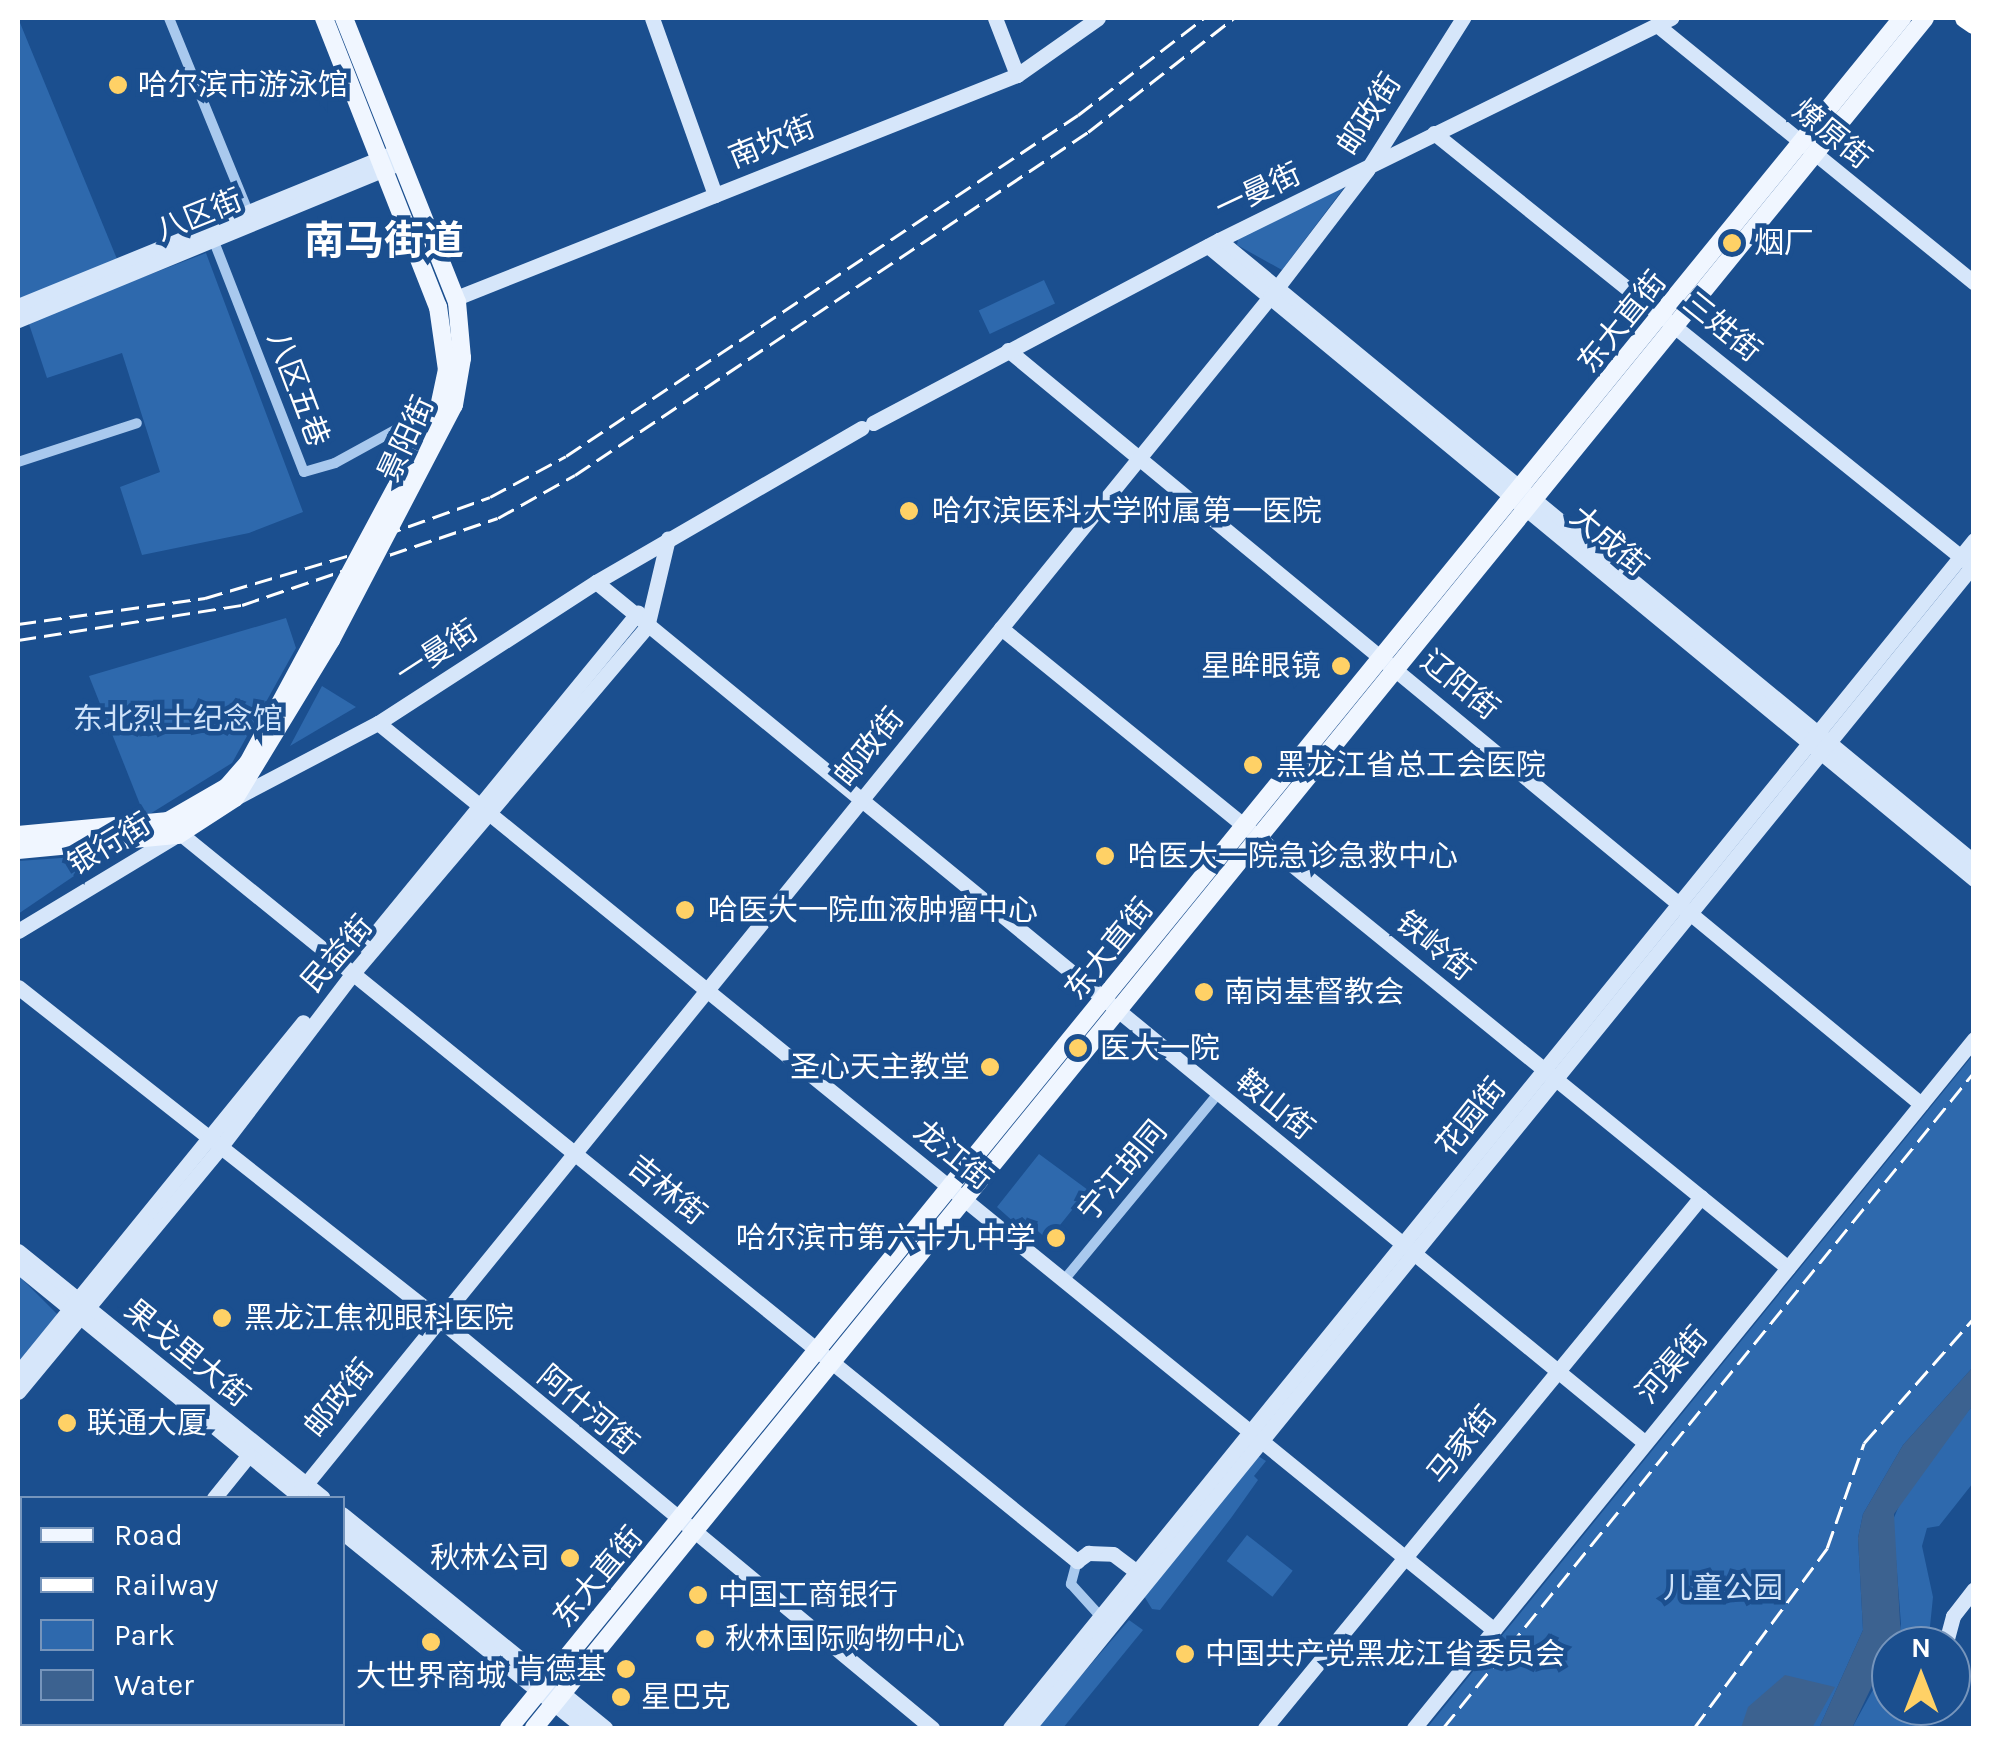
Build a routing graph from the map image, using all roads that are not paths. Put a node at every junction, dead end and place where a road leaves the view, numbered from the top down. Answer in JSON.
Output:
{"nodes":[{"id":1,"x":169,"y":18,"type":"edge"},
{"id":2,"x":324,"y":18,"type":"edge"},
{"id":3,"x":344,"y":18,"type":"edge"},
{"id":4,"x":652,"y":18,"type":"edge"},
{"id":5,"x":995,"y":18,"type":"edge"},
{"id":6,"x":1098,"y":18,"type":"edge"},
{"id":7,"x":1463,"y":18,"type":"edge"},
{"id":8,"x":1902,"y":18,"type":"edge"},
{"id":9,"x":1925,"y":18,"type":"edge"},
{"id":10,"x":1965,"y":18,"type":"edge"},
{"id":11,"x":1664,"y":21,"type":"edge"},
{"id":12,"x":1974,"y":24,"type":"edge"},
{"id":13,"x":1017,"y":75,"type":"junction"},
{"id":14,"x":1434,"y":133,"type":"junction"},
{"id":15,"x":1807,"y":151,"type":"junction"},
{"id":16,"x":400,"y":157,"type":"junction"},
{"id":17,"x":380,"y":165,"type":"junction"},
{"id":18,"x":1366,"y":170,"type":"junction"},
{"id":19,"x":715,"y":195,"type":"junction"},
{"id":20,"x":248,"y":212,"type":"junction"},
{"id":21,"x":213,"y":240,"type":"junction"},
{"id":22,"x":1214,"y":243,"type":"junction"},
{"id":23,"x":1974,"y":283,"type":"edge"},
{"id":24,"x":1274,"y":292,"type":"junction"},
{"id":25,"x":456,"y":300,"type":"junction"},
{"id":26,"x":18,"y":306,"type":"edge"},
{"id":27,"x":18,"y":320,"type":"edge"},
{"id":28,"x":1670,"y":320,"type":"junction"},
{"id":29,"x":1008,"y":350,"type":"junction"},
{"id":30,"x":439,"y":406,"type":"junction"},
{"id":31,"x":138,"y":423,"type":"dead end"},
{"id":32,"x":1138,"y":459,"type":"junction"},
{"id":33,"x":18,"y":462,"type":"edge"},
{"id":34,"x":1524,"y":499,"type":"junction"},
{"id":35,"x":664,"y":540,"type":"junction"},
{"id":36,"x":1974,"y":540,"type":"edge"},
{"id":37,"x":1970,"y":563,"type":"edge"},
{"id":38,"x":596,"y":582,"type":"junction"},
{"id":39,"x":640,"y":622,"type":"junction"},
{"id":40,"x":1001,"y":628,"type":"junction"},
{"id":41,"x":325,"y":635,"type":"junction"},
{"id":42,"x":1390,"y":663,"type":"junction"},
{"id":43,"x":378,"y":723,"type":"junction"},
{"id":44,"x":1819,"y":742,"type":"junction"},
{"id":45,"x":248,"y":763,"type":"joint"},
{"id":46,"x":235,"y":798,"type":"junction"},
{"id":47,"x":860,"y":802,"type":"junction"},
{"id":48,"x":486,"y":811,"type":"junction"},
{"id":49,"x":172,"y":828,"type":"junction"},
{"id":50,"x":1252,"y":832,"type":"junction"},
{"id":51,"x":18,"y":835,"type":"edge"},
{"id":52,"x":18,"y":850,"type":"edge"},
{"id":53,"x":1974,"y":862,"type":"edge"},
{"id":54,"x":1974,"y":879,"type":"edge"},
{"id":55,"x":1687,"y":905,"type":"junction"},
{"id":56,"x":18,"y":932,"type":"edge"},
{"id":57,"x":351,"y":970,"type":"junction"},
{"id":58,"x":18,"y":988,"type":"edge"},
{"id":59,"x":707,"y":990,"type":"junction"},
{"id":60,"x":1102,"y":1000,"type":"junction"},
{"id":61,"x":1118,"y":1013,"type":"junction"},
{"id":62,"x":1974,"y":1039,"type":"edge"},
{"id":63,"x":1550,"y":1074,"type":"junction"},
{"id":64,"x":1218,"y":1094,"type":"junction"},
{"id":65,"x":1921,"y":1104,"type":"junction"},
{"id":66,"x":216,"y":1141,"type":"junction"},
{"id":67,"x":576,"y":1152,"type":"junction"},
{"id":68,"x":959,"y":1195,"type":"junction"},
{"id":69,"x":1701,"y":1197,"type":"junction"},
{"id":70,"x":1408,"y":1249,"type":"junction"},
{"id":71,"x":18,"y":1250,"type":"edge"},
{"id":72,"x":18,"y":1266,"type":"edge"},
{"id":73,"x":1788,"y":1268,"type":"junction"},
{"id":74,"x":1064,"y":1280,"type":"junction"},
{"id":75,"x":79,"y":1309,"type":"junction"},
{"id":76,"x":439,"y":1320,"type":"junction"},
{"id":77,"x":818,"y":1348,"type":"junction"},
{"id":78,"x":834,"y":1360,"type":"junction"},
{"id":79,"x":1558,"y":1371,"type":"junction"},
{"id":80,"x":18,"y":1372,"type":"edge"},
{"id":81,"x":18,"y":1392,"type":"edge"},
{"id":82,"x":1256,"y":1436,"type":"junction"},
{"id":83,"x":1643,"y":1441,"type":"junction"},
{"id":84,"x":248,"y":1456,"type":"junction"},
{"id":85,"x":301,"y":1492,"type":"edge"},
{"id":86,"x":216,"y":1496,"type":"edge"},
{"id":87,"x":345,"y":1517,"type":"edge"},
{"id":88,"x":686,"y":1529,"type":"junction"},
{"id":89,"x":345,"y":1534,"type":"edge"},
{"id":90,"x":1405,"y":1557,"type":"junction"},
{"id":91,"x":1077,"y":1560,"type":"junction"},
{"id":92,"x":1137,"y":1572,"type":"junction"},
{"id":93,"x":1970,"y":1600,"type":"edge"},
{"id":94,"x":1101,"y":1617,"type":"junction"},
{"id":95,"x":1956,"y":1626,"type":"edge"},
{"id":96,"x":1494,"y":1630,"type":"junction"},
{"id":97,"x":542,"y":1687,"type":"junction"},
{"id":98,"x":558,"y":1699,"type":"junction"},
{"id":99,"x":509,"y":1728,"type":"edge"},
{"id":100,"x":534,"y":1728,"type":"edge"},
{"id":101,"x":584,"y":1728,"type":"edge"},
{"id":102,"x":605,"y":1728,"type":"edge"},
{"id":103,"x":932,"y":1728,"type":"edge"},
{"id":104,"x":1010,"y":1728,"type":"edge"},
{"id":105,"x":1028,"y":1728,"type":"edge"},
{"id":106,"x":1265,"y":1728,"type":"edge"},
{"id":107,"x":1414,"y":1728,"type":"edge"}],
"edges":[{"from":1,"to":20,"type":"street"},
{"from":2,"to":17,"type":"main road","name":"景阳街"},
{"from":3,"to":16,"type":"main road","name":"景阳街"},
{"from":4,"to":19,"type":"street"},
{"from":5,"to":13,"type":"street"},
{"from":6,"to":13,"type":"street","name":"南坎街"},
{"from":7,"to":18,"type":"street","name":"邮政街"},
{"from":8,"to":15,"type":"main road","name":"东大直街"},
{"from":9,"to":15,"type":"main road","name":"东大直街"},
{"from":10,"to":12,"type":"highway"},
{"from":11,"to":14,"type":"street","name":"一曼街"},
{"from":11,"to":15,"type":"street","name":"燎原街"},
{"from":13,"to":19,"type":"street","name":"南坎街"},
{"from":14,"to":18,"type":"street","name":"一曼街"},
{"from":14,"to":28,"type":"street","name":"三姓街"},
{"from":15,"to":23,"type":"street","name":"燎原街"},
{"from":15,"to":28,"type":"main road","name":"东大直街"},
{"from":16,"to":17,"type":"street","name":"八区街"},
{"from":16,"to":25,"type":"main road","name":"景阳街"},
{"from":17,"to":20,"type":"street","name":"八区街"},
{"from":17,"to":21,"type":"street","name":"八区街"},
{"from":17,"to":30,"type":"main road","name":"景阳街","bridge":true},
{"from":18,"to":22,"type":"street","name":"一曼街"},
{"from":18,"to":24,"type":"street","name":"邮政街"},
{"from":19,"to":25,"type":"street","name":"南坎街"},
{"from":20,"to":26,"type":"street","name":"八区街"},
{"from":21,"to":27,"type":"street","name":"八区街"},
{"from":21,"to":30,"type":"street","name":"八区五巷"},
{"from":22,"to":24,"type":"street","name":"大成街"},
{"from":22,"to":29,"type":"street","name":"一曼街"},
{"from":24,"to":32,"type":"street","name":"邮政街"},
{"from":24,"to":34,"type":"street","name":"大成街"},
{"from":25,"to":41,"type":"main road","name":"景阳街","bridge":true},
{"from":28,"to":34,"type":"main road","name":"东大直街"},
{"from":28,"to":37,"type":"street","name":"三姓街"},
{"from":29,"to":32,"type":"street","name":"辽阳街"},
{"from":29,"to":35,"type":"street","name":"一曼街"},
{"from":30,"to":41,"type":"main road","name":"景阳街","bridge":true},
{"from":31,"to":33,"type":"street"},
{"from":32,"to":40,"type":"street","name":"邮政街"},
{"from":32,"to":42,"type":"street","name":"辽阳街"},
{"from":34,"to":42,"type":"main road","name":"东大直街"},
{"from":34,"to":44,"type":"street","name":"大成街"},
{"from":35,"to":38,"type":"street","name":"一曼街"},
{"from":35,"to":39,"type":"street","name":"民益街"},
{"from":36,"to":37,"type":"street","name":"花园街"},
{"from":37,"to":44,"type":"street","name":"花园街"},
{"from":38,"to":39,"type":"street","name":"鞍山街"},
{"from":38,"to":43,"type":"street","name":"一曼街"},
{"from":39,"to":47,"type":"street","name":"鞍山街"},
{"from":39,"to":48,"type":"street","name":"民益街"},
{"from":40,"to":47,"type":"street","name":"邮政街"},
{"from":40,"to":50,"type":"street","name":"铁岭街"},
{"from":41,"to":45,"type":"main road","name":"景阳街"},
{"from":41,"to":46,"type":"main road","name":"景阳街"},
{"from":42,"to":50,"type":"main road","name":"东大直街"},
{"from":42,"to":55,"type":"street","name":"辽阳街"},
{"from":43,"to":46,"type":"street","name":"一曼街"},
{"from":43,"to":48,"type":"street","name":"龙江街"},
{"from":44,"to":53,"type":"street","name":"大成街"},
{"from":44,"to":54,"type":"street","name":"大成街"},
{"from":44,"to":55,"type":"street","name":"花园街"},
{"from":45,"to":49,"type":"main road","name":"一曼街"},
{"from":46,"to":49,"type":"main road","name":"一曼街"},
{"from":47,"to":59,"type":"street","name":"邮政街"},
{"from":47,"to":60,"type":"street","name":"鞍山街"},
{"from":48,"to":57,"type":"street","name":"民益街"},
{"from":48,"to":59,"type":"street","name":"龙江街"},
{"from":49,"to":51,"type":"main road","name":"一曼街"},
{"from":49,"to":52,"type":"main road","name":"一曼街"},
{"from":49,"to":56,"type":"street","name":"银行街"},
{"from":49,"to":57,"type":"street","name":"吉林街"},
{"from":50,"to":60,"type":"main road","name":"东大直街"},
{"from":50,"to":61,"type":"main road","name":"东大直街"},
{"from":50,"to":63,"type":"street","name":"铁岭街"},
{"from":55,"to":63,"type":"street","name":"花园街"},
{"from":55,"to":65,"type":"street","name":"辽阳街"},
{"from":57,"to":66,"type":"street","name":"民益街"},
{"from":57,"to":67,"type":"street","name":"吉林街"},
{"from":58,"to":66,"type":"street","name":"阿什河街"},
{"from":59,"to":67,"type":"street","name":"邮政街"},
{"from":59,"to":68,"type":"street","name":"龙江街"},
{"from":60,"to":61,"type":"street","name":"鞍山街"},
{"from":60,"to":68,"type":"main road","name":"东大直街"},
{"from":61,"to":64,"type":"street","name":"鞍山街"},
{"from":61,"to":68,"type":"main road","name":"东大直街"},
{"from":62,"to":65,"type":"street","name":"河渠街"},
{"from":63,"to":69,"type":"street","name":"铁岭街"},
{"from":63,"to":70,"type":"street","name":"花园街"},
{"from":64,"to":70,"type":"street","name":"鞍山街"},
{"from":64,"to":74,"type":"street","name":"宁江胡同"},
{"from":65,"to":73,"type":"street","name":"河渠街"},
{"from":66,"to":75,"type":"street","name":"民益街"},
{"from":66,"to":76,"type":"street","name":"阿什河街"},
{"from":67,"to":76,"type":"street","name":"邮政街"},
{"from":67,"to":77,"type":"street","name":"吉林街"},
{"from":68,"to":74,"type":"street","name":"龙江街"},
{"from":68,"to":77,"type":"main road","name":"东大直街"},
{"from":68,"to":78,"type":"main road","name":"东大直街"},
{"from":69,"to":73,"type":"street","name":"铁岭街"},
{"from":69,"to":79,"type":"street","name":"马家街"},
{"from":70,"to":79,"type":"street","name":"鞍山街"},
{"from":70,"to":82,"type":"street","name":"花园街"},
{"from":71,"to":75,"type":"street","name":"果戈里大街"},
{"from":72,"to":75,"type":"street","name":"果戈里大街"},
{"from":73,"to":83,"type":"street","name":"河渠街"},
{"from":74,"to":82,"type":"street","name":"龙江街"},
{"from":75,"to":80,"type":"street","name":"民益街"},
{"from":75,"to":81,"type":"street","name":"民益街"},
{"from":75,"to":84,"type":"street","name":"果戈里大街"},
{"from":75,"to":85,"type":"street","name":"果戈里大街"},
{"from":76,"to":85,"type":"street","name":"邮政街"},
{"from":76,"to":88,"type":"street","name":"阿什河街"},
{"from":77,"to":78,"type":"street","name":"吉林街"},
{"from":77,"to":88,"type":"main road","name":"东大直街"},
{"from":78,"to":88,"type":"main road","name":"东大直街"},
{"from":78,"to":91,"type":"street","name":"吉林街"},
{"from":79,"to":83,"type":"street","name":"鞍山街"},
{"from":79,"to":90,"type":"street","name":"马家街"},
{"from":82,"to":90,"type":"street","name":"龙江街"},
{"from":82,"to":92,"type":"street","name":"花园街"},
{"from":82,"to":105,"type":"street","name":"花园街"},
{"from":83,"to":96,"type":"street","name":"河渠街"},
{"from":84,"to":85,"type":"street","name":"果戈里大街"},
{"from":84,"to":86,"type":"street"},
{"from":87,"to":97,"type":"street"},
{"from":88,"to":97,"type":"main road","name":"东大直街"},
{"from":88,"to":98,"type":"main road","name":"东大直街"},
{"from":88,"to":103,"type":"street","name":"阿什河街"},
{"from":89,"to":97,"type":"street"},
{"from":90,"to":96,"type":"street","name":"龙江街"},
{"from":90,"to":106,"type":"street","name":"马家街"},
{"from":91,"to":92,"type":"street"},
{"from":91,"to":94,"type":"street"},
{"from":92,"to":94,"type":"street","name":"花园街"},
{"from":93,"to":95,"type":"street"},
{"from":94,"to":104,"type":"street","name":"花园街"},
{"from":96,"to":107,"type":"street","name":"河渠街"},
{"from":97,"to":98,"type":"street"},
{"from":97,"to":99,"type":"main road","name":"东大直街"},
{"from":98,"to":100,"type":"main road","name":"东大直街"},
{"from":98,"to":101,"type":"street"},
{"from":98,"to":102,"type":"street"}]}
